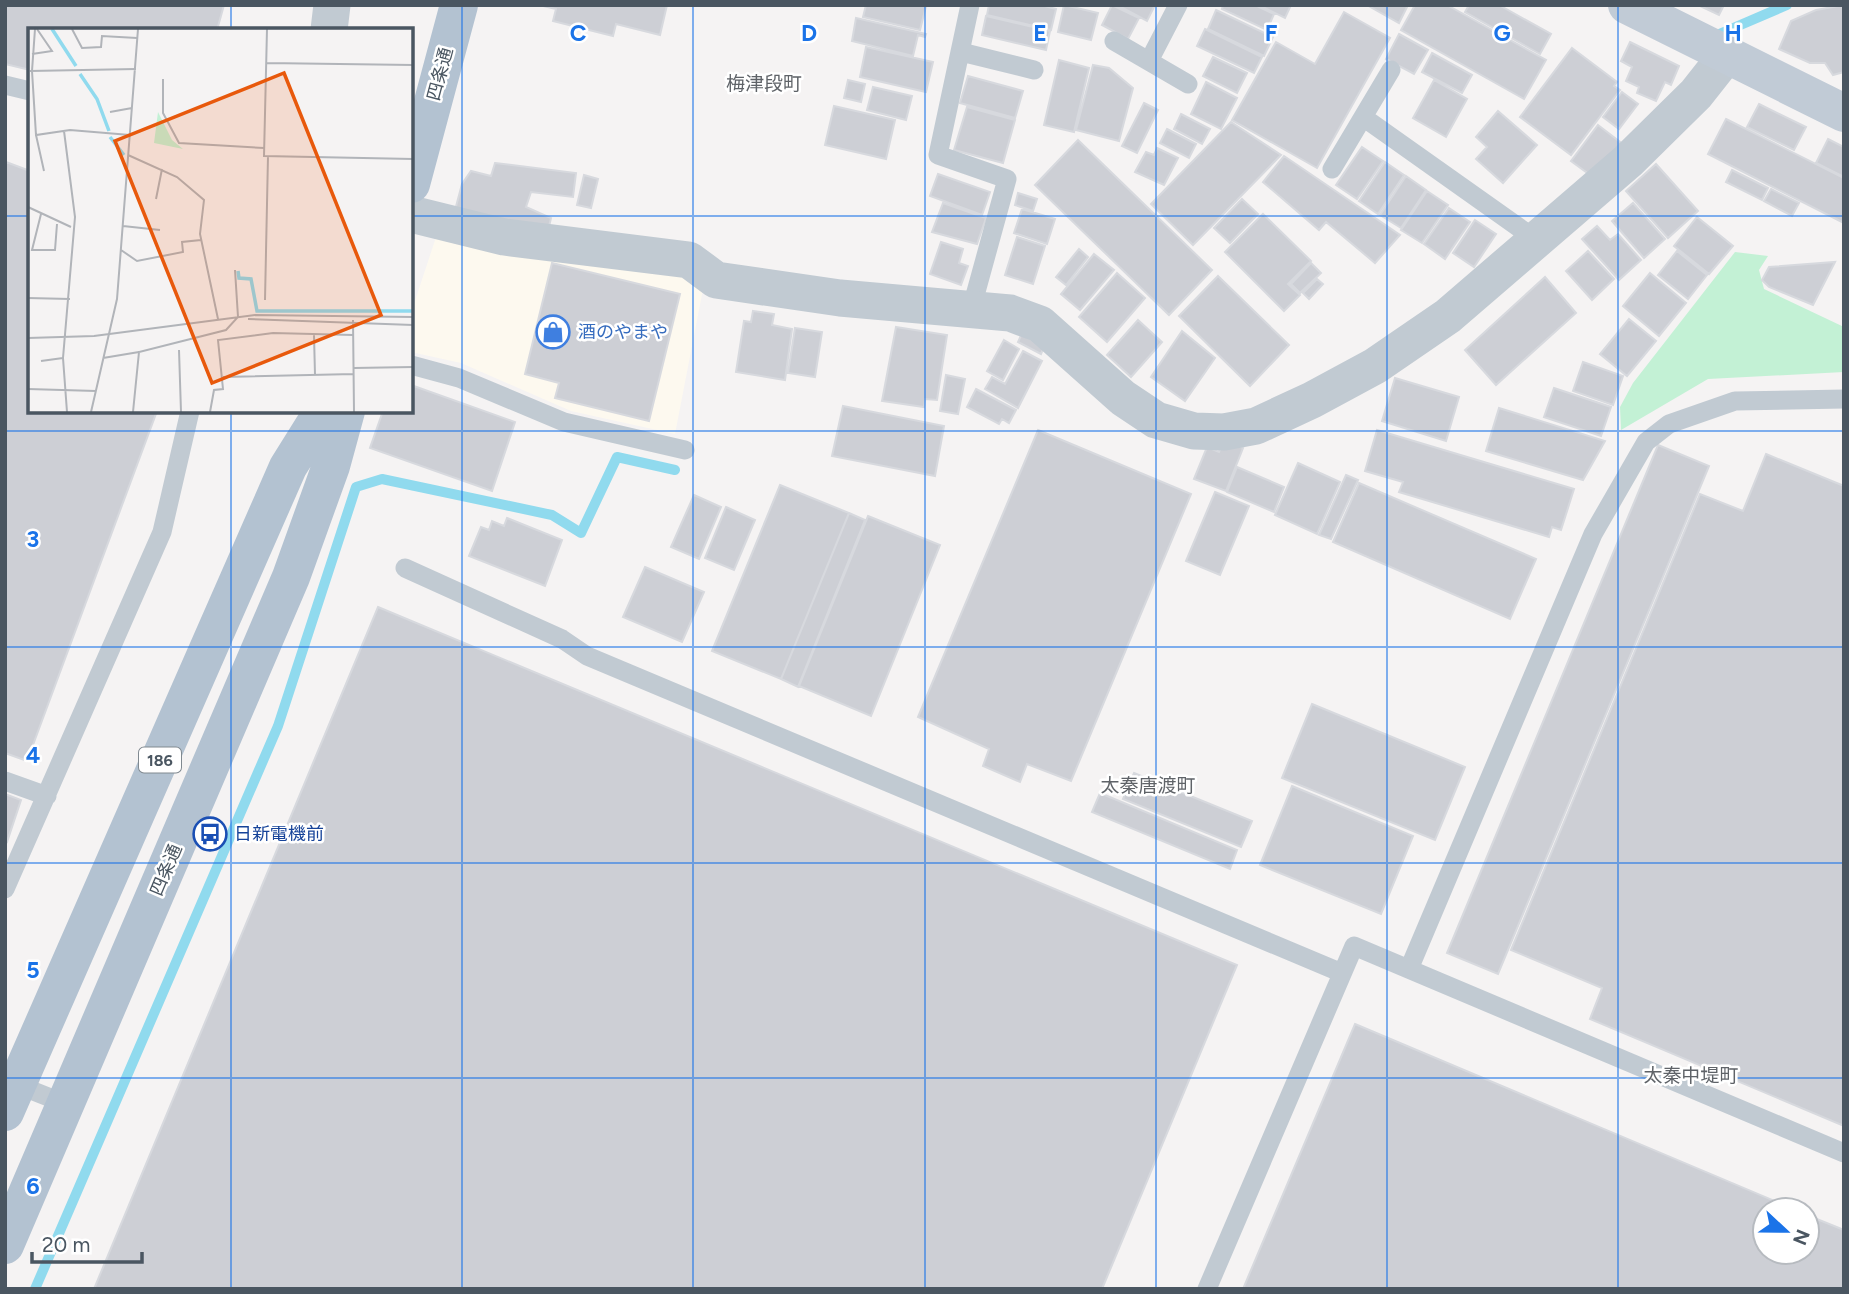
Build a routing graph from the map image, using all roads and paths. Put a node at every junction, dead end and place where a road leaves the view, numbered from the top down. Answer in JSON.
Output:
{"nodes":[{"id":1,"x":332,"y":5,"type":"edge"},
{"id":2,"x":458,"y":5,"type":"edge"},
{"id":3,"x":970,"y":5,"type":"edge"},
{"id":4,"x":1178,"y":5,"type":"edge"},
{"id":5,"x":1627,"y":5,"type":"edge"},
{"id":6,"x":329,"y":28,"type":"edge"},
{"id":7,"x":1114,"y":41,"type":"dead end"},
{"id":8,"x":961,"y":52,"type":"junction"},
{"id":9,"x":1726,"y":56,"type":"junction"},
{"id":10,"x":1149,"y":61,"type":"junction"},
{"id":11,"x":1034,"y":70,"type":"dead end"},
{"id":12,"x":1391,"y":70,"type":"dead end"},
{"id":13,"x":1188,"y":84,"type":"dead end"},
{"id":14,"x":6,"y":87,"type":"edge"},
{"id":15,"x":28,"y":91,"type":"edge"},
{"id":16,"x":1844,"y":113,"type":"edge"},
{"id":17,"x":1363,"y":117,"type":"junction"},
{"id":18,"x":1332,"y":169,"type":"dead end"},
{"id":19,"x":413,"y":176,"type":"edge"},
{"id":20,"x":413,"y":214,"type":"edge"},
{"id":21,"x":1538,"y":241,"type":"junction"},
{"id":22,"x":971,"y":310,"type":"junction"},
{"id":23,"x":413,"y":366,"type":"edge"},
{"id":24,"x":1844,"y":399,"type":"edge"},
{"id":25,"x":190,"y":413,"type":"edge"},
{"id":26,"x":322,"y":413,"type":"edge"},
{"id":27,"x":345,"y":413,"type":"edge"},
{"id":28,"x":685,"y":450,"type":"dead end"},
{"id":29,"x":405,"y":568,"type":"dead end"},
{"id":30,"x":5,"y":781,"type":"edge"},
{"id":31,"x":47,"y":796,"type":"junction"},
{"id":32,"x":5,"y":889,"type":"edge"},
{"id":33,"x":1409,"y":969,"type":"junction"},
{"id":34,"x":1342,"y":973,"type":"junction"},
{"id":35,"x":9,"y":1092,"type":"edge"},
{"id":36,"x":66,"y":1104,"type":"junction"},
{"id":37,"x":1844,"y":1153,"type":"edge"},
{"id":38,"x":5,"y":1245,"type":"edge"},
{"id":39,"x":1207,"y":1289,"type":"edge"}],
"edges":[{"from":1,"to":6,"type":"street"},
{"from":2,"to":19,"type":"main road","name":"四条通"},
{"from":3,"to":8,"type":"lane"},
{"from":4,"to":10,"type":"lane"},
{"from":5,"to":9,"type":"main road"},
{"from":7,"to":10,"type":"lane"},
{"from":8,"to":11,"type":"lane"},
{"from":8,"to":22,"type":"lane"},
{"from":9,"to":16,"type":"main road"},
{"from":9,"to":21,"type":"street"},
{"from":10,"to":13,"type":"lane"},
{"from":12,"to":17,"type":"lane"},
{"from":14,"to":15,"type":"lane"},
{"from":17,"to":18,"type":"lane"},
{"from":17,"to":21,"type":"lane"},
{"from":20,"to":22,"type":"street"},
{"from":21,"to":22,"type":"street"},
{"from":23,"to":28,"type":"lane"},
{"from":24,"to":33,"type":"lane"},
{"from":25,"to":31,"type":"lane"},
{"from":26,"to":35,"type":"main road","number":"186"},
{"from":27,"to":36,"type":"main road","name":"四条通","number":"186"},
{"from":29,"to":34,"type":"lane"},
{"from":30,"to":31,"type":"lane"},
{"from":31,"to":32,"type":"lane"},
{"from":33,"to":34,"type":"lane"},
{"from":33,"to":37,"type":"lane"},
{"from":34,"to":39,"type":"lane"},
{"from":35,"to":36,"type":"lane"},
{"from":36,"to":38,"type":"main road","name":"四条通","number":"186"}]}
